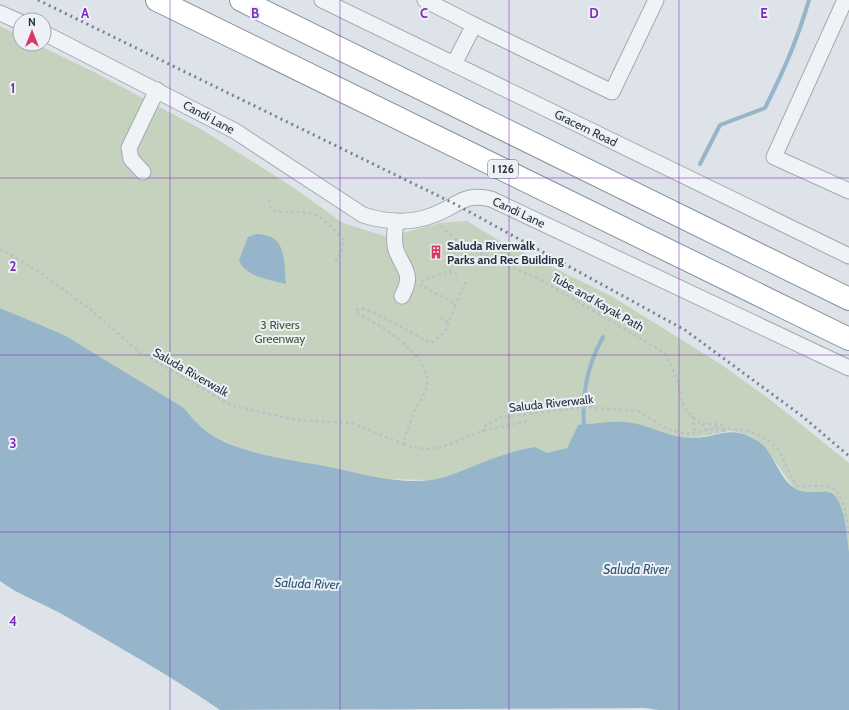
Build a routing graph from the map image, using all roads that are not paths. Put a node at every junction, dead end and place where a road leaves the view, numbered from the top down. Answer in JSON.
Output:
{"nodes":[{"id":1,"x":157,"y":0,"type":"edge"},
{"id":2,"x":241,"y":0,"type":"edge"},
{"id":3,"x":425,"y":0,"type":"edge"},
{"id":4,"x":656,"y":0,"type":"edge"},
{"id":5,"x":845,"y":0,"type":"edge"},
{"id":6,"x":327,"y":1,"type":"edge"},
{"id":7,"x":0,"y":13,"type":"edge"},
{"id":8,"x":12,"y":18,"type":"edge"},
{"id":9,"x":474,"y":25,"type":"junction"},
{"id":10,"x":52,"y":37,"type":"edge"},
{"id":11,"x":454,"y":64,"type":"junction"},
{"id":12,"x":157,"y":90,"type":"junction"},
{"id":13,"x":143,"y":172,"type":"dead end"},
{"id":14,"x":849,"y":191,"type":"edge"},
{"id":15,"x":396,"y":221,"type":"junction"},
{"id":16,"x":849,"y":256,"type":"edge"},
{"id":17,"x":782,"y":266,"type":"junction"},
{"id":18,"x":849,"y":289,"type":"edge"},
{"id":19,"x":408,"y":293,"type":"road end"},
{"id":20,"x":849,"y":298,"type":"edge"},
{"id":21,"x":849,"y":339,"type":"edge"},
{"id":22,"x":849,"y":368,"type":"edge"}],
"edges":[{"from":1,"to":21,"type":"highway","number":"I 126"},
{"from":2,"to":17,"type":"highway"},
{"from":3,"to":9,"type":"street"},
{"from":4,"to":9,"type":"street"},
{"from":5,"to":14,"type":"street"},
{"from":6,"to":11,"type":"street","name":"Gracern Road"},
{"from":7,"to":8,"type":"street"},
{"from":9,"to":11,"type":"street"},
{"from":10,"to":12,"type":"street","name":"Candi Lane"},
{"from":11,"to":16,"type":"street","name":"Gracern Road"},
{"from":12,"to":13,"type":"street"},
{"from":12,"to":15,"type":"street","name":"Candi Lane"},
{"from":15,"to":19,"type":"street"},
{"from":15,"to":22,"type":"street","name":"Candi Lane"},
{"from":17,"to":18,"type":"highway"},
{"from":17,"to":20,"type":"highway"}]}
